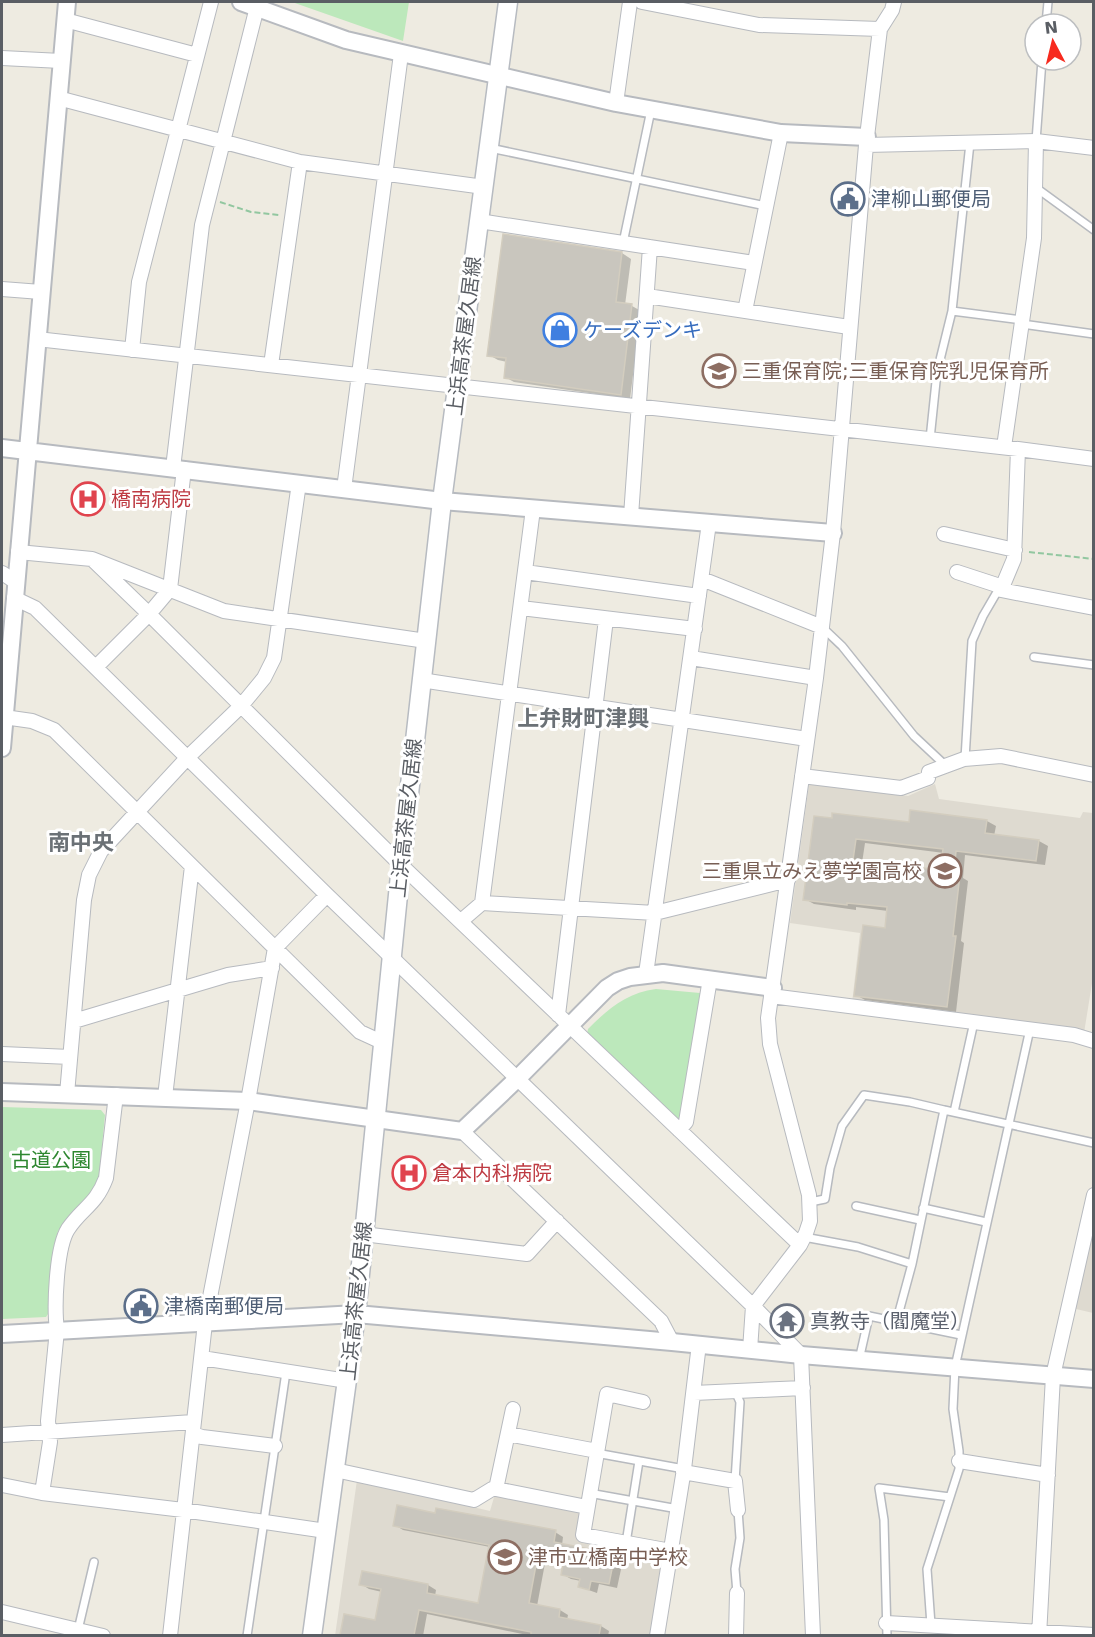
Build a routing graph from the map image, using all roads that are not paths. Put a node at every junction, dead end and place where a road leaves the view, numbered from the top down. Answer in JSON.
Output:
{"nodes":[{"id":1,"x":67,"y":2,"type":"edge"},
{"id":2,"x":211,"y":2,"type":"edge"},
{"id":3,"x":241,"y":2,"type":"edge"},
{"id":4,"x":508,"y":2,"type":"edge"},
{"id":5,"x":630,"y":2,"type":"edge"},
{"id":6,"x":642,"y":2,"type":"edge"},
{"id":7,"x":894,"y":2,"type":"edge"},
{"id":8,"x":257,"y":7,"type":"junction"},
{"id":9,"x":65,"y":20,"type":"junction"},
{"id":10,"x":879,"y":29,"type":"junction"},
{"id":11,"x":401,"y":54,"type":"junction"},
{"id":12,"x":197,"y":56,"type":"junction"},
{"id":13,"x":2,"y":58,"type":"edge"},
{"id":14,"x":61,"y":61,"type":"junction"},
{"id":15,"x":1041,"y":72,"type":"edge"},
{"id":16,"x":498,"y":75,"type":"junction"},
{"id":17,"x":58,"y":98,"type":"junction"},
{"id":18,"x":616,"y":103,"type":"junction"},
{"id":19,"x":651,"y":110,"type":"junction"},
{"id":20,"x":178,"y":130,"type":"junction"},
{"id":21,"x":781,"y":133,"type":"junction"},
{"id":22,"x":866,"y":141,"type":"junction"},
{"id":23,"x":1036,"y":141,"type":"junction"},
{"id":24,"x":224,"y":142,"type":"junction"},
{"id":25,"x":970,"y":143,"type":"junction"},
{"id":26,"x":489,"y":147,"type":"junction"},
{"id":27,"x":1094,"y":148,"type":"edge"},
{"id":28,"x":300,"y":162,"type":"junction"},
{"id":29,"x":384,"y":174,"type":"junction"},
{"id":30,"x":636,"y":178,"type":"junction"},
{"id":31,"x":484,"y":187,"type":"junction"},
{"id":32,"x":1035,"y":187,"type":"junction"},
{"id":33,"x":766,"y":206,"type":"junction"},
{"id":34,"x":479,"y":221,"type":"junction"},
{"id":35,"x":1094,"y":230,"type":"edge"},
{"id":36,"x":623,"y":243,"type":"junction"},
{"id":37,"x":650,"y":247,"type":"junction"},
{"id":38,"x":754,"y":263,"type":"junction"},
{"id":39,"x":2,"y":289,"type":"edge"},
{"id":40,"x":41,"y":292,"type":"junction"},
{"id":41,"x":647,"y":296,"type":"junction"},
{"id":42,"x":745,"y":311,"type":"junction"},
{"id":43,"x":952,"y":311,"type":"junction"},
{"id":44,"x":1022,"y":322,"type":"junction"},
{"id":45,"x":849,"y":327,"type":"junction"},
{"id":46,"x":1094,"y":334,"type":"edge"},
{"id":47,"x":37,"y":339,"type":"junction"},
{"id":48,"x":132,"y":350,"type":"junction"},
{"id":49,"x":187,"y":357,"type":"junction"},
{"id":50,"x":271,"y":365,"type":"junction"},
{"id":51,"x":358,"y":375,"type":"junction"},
{"id":52,"x":458,"y":386,"type":"junction"},
{"id":53,"x":640,"y":406,"type":"junction"},
{"id":54,"x":841,"y":429,"type":"junction"},
{"id":55,"x":930,"y":439,"type":"junction"},
{"id":56,"x":2,"y":448,"type":"edge"},
{"id":57,"x":1011,"y":448,"type":"junction"},
{"id":58,"x":28,"y":451,"type":"junction"},
{"id":59,"x":1094,"y":459,"type":"edge"},
{"id":60,"x":178,"y":469,"type":"junction"},
{"id":61,"x":300,"y":483,"type":"junction"},
{"id":62,"x":344,"y":489,"type":"junction"},
{"id":63,"x":442,"y":501,"type":"junction"},
{"id":64,"x":533,"y":508,"type":"junction"},
{"id":65,"x":631,"y":516,"type":"junction"},
{"id":66,"x":709,"y":523,"type":"junction"},
{"id":67,"x":833,"y":533,"type":"junction"},
{"id":68,"x":944,"y":534,"type":"dead end"},
{"id":69,"x":1015,"y":550,"type":"junction"},
{"id":70,"x":18,"y":552,"type":"junction"},
{"id":71,"x":92,"y":559,"type":"junction"},
{"id":72,"x":525,"y":572,"type":"junction"},
{"id":73,"x":957,"y":572,"type":"dead end"},
{"id":74,"x":702,"y":579,"type":"junction"},
{"id":75,"x":11,"y":584,"type":"edge"},
{"id":76,"x":170,"y":589,"type":"junction"},
{"id":77,"x":1002,"y":589,"type":"junction"},
{"id":78,"x":699,"y":596,"type":"junction"},
{"id":79,"x":521,"y":608,"type":"junction"},
{"id":80,"x":1094,"y":608,"type":"edge"},
{"id":81,"x":149,"y":614,"type":"junction"},
{"id":82,"x":606,"y":619,"type":"junction"},
{"id":83,"x":280,"y":620,"type":"junction"},
{"id":84,"x":822,"y":627,"type":"junction"},
{"id":85,"x":695,"y":629,"type":"junction"},
{"id":86,"x":426,"y":641,"type":"junction"},
{"id":87,"x":1034,"y":657,"type":"dead end"},
{"id":88,"x":691,"y":658,"type":"junction"},
{"id":89,"x":1094,"y":665,"type":"edge"},
{"id":90,"x":4,"y":667,"type":"edge"},
{"id":91,"x":96,"y":667,"type":"junction"},
{"id":92,"x":816,"y":678,"type":"junction"},
{"id":93,"x":421,"y":680,"type":"junction"},
{"id":94,"x":509,"y":693,"type":"junction"},
{"id":95,"x":241,"y":706,"type":"junction"},
{"id":96,"x":596,"y":706,"type":"junction"},
{"id":97,"x":4,"y":717,"type":"junction"},
{"id":98,"x":683,"y":720,"type":"junction"},
{"id":99,"x":807,"y":739,"type":"junction"},
{"id":100,"x":2,"y":748,"type":"edge"},
{"id":101,"x":188,"y":757,"type":"junction"},
{"id":102,"x":964,"y":759,"type":"junction"},
{"id":103,"x":946,"y":766,"type":"junction"},
{"id":104,"x":1094,"y":775,"type":"edge"},
{"id":105,"x":802,"y":776,"type":"junction"},
{"id":106,"x":135,"y":812,"type":"junction"},
{"id":107,"x":401,"y":865,"type":"junction"},
{"id":108,"x":192,"y":866,"type":"junction"},
{"id":109,"x":788,"y":880,"type":"junction"},
{"id":110,"x":327,"y":895,"type":"junction"},
{"id":111,"x":482,"y":903,"type":"junction"},
{"id":112,"x":572,"y":909,"type":"junction"},
{"id":113,"x":655,"y":913,"type":"junction"},
{"id":114,"x":461,"y":921,"type":"junction"},
{"id":115,"x":275,"y":948,"type":"junction"},
{"id":116,"x":393,"y":958,"type":"junction"},
{"id":117,"x":272,"y":968,"type":"junction"},
{"id":118,"x":646,"y":974,"type":"junction"},
{"id":119,"x":710,"y":979,"type":"junction"},
{"id":120,"x":178,"y":990,"type":"junction"},
{"id":121,"x":772,"y":992,"type":"junction"},
{"id":122,"x":564,"y":1020,"type":"junction"},
{"id":123,"x":74,"y":1021,"type":"junction"},
{"id":124,"x":974,"y":1022,"type":"junction"},
{"id":125,"x":1030,"y":1029,"type":"junction"},
{"id":126,"x":1094,"y":1041,"type":"edge"},
{"id":127,"x":384,"y":1043,"type":"junction"},
{"id":128,"x":2,"y":1054,"type":"edge"},
{"id":129,"x":70,"y":1057,"type":"junction"},
{"id":130,"x":517,"y":1079,"type":"junction"},
{"id":131,"x":2,"y":1092,"type":"edge"},
{"id":132,"x":67,"y":1094,"type":"junction"},
{"id":133,"x":116,"y":1095,"type":"junction"},
{"id":134,"x":165,"y":1097,"type":"junction"},
{"id":135,"x":248,"y":1101,"type":"junction"},
{"id":136,"x":944,"y":1110,"type":"junction"},
{"id":137,"x":954,"y":1112,"type":"junction"},
{"id":138,"x":375,"y":1119,"type":"junction"},
{"id":139,"x":1009,"y":1125,"type":"junction"},
{"id":140,"x":679,"y":1130,"type":"junction"},
{"id":141,"x":462,"y":1131,"type":"junction"},
{"id":142,"x":1094,"y":1143,"type":"edge"},
{"id":143,"x":1094,"y":1194,"type":"edge"},
{"id":144,"x":810,"y":1202,"type":"junction"},
{"id":145,"x":856,"y":1206,"type":"dead end"},
{"id":146,"x":923,"y":1208,"type":"junction"},
{"id":147,"x":920,"y":1220,"type":"junction"},
{"id":148,"x":557,"y":1221,"type":"junction"},
{"id":149,"x":986,"y":1222,"type":"junction"},
{"id":150,"x":363,"y":1234,"type":"junction"},
{"id":151,"x":802,"y":1241,"type":"junction"},
{"id":152,"x":912,"y":1264,"type":"junction"},
{"id":153,"x":753,"y":1306,"type":"junction"},
{"id":154,"x":356,"y":1314,"type":"junction"},
{"id":155,"x":205,"y":1323,"type":"junction"},
{"id":156,"x":896,"y":1323,"type":"junction"},
{"id":157,"x":57,"y":1330,"type":"junction"},
{"id":158,"x":2,"y":1334,"type":"edge"},
{"id":159,"x":961,"y":1335,"type":"junction"},
{"id":160,"x":672,"y":1342,"type":"junction"},
{"id":161,"x":699,"y":1344,"type":"junction"},
{"id":162,"x":750,"y":1350,"type":"junction"},
{"id":163,"x":801,"y":1355,"type":"junction"},
{"id":164,"x":202,"y":1358,"type":"junction"},
{"id":165,"x":859,"y":1360,"type":"junction"},
{"id":166,"x":955,"y":1367,"type":"junction"},
{"id":167,"x":286,"y":1372,"type":"junction"},
{"id":168,"x":1053,"y":1376,"type":"junction"},
{"id":169,"x":1094,"y":1379,"type":"edge"},
{"id":170,"x":347,"y":1381,"type":"junction"},
{"id":171,"x":803,"y":1388,"type":"junction"},
{"id":172,"x":735,"y":1390,"type":"junction"},
{"id":173,"x":694,"y":1393,"type":"junction"},
{"id":174,"x":643,"y":1402,"type":"dead end"},
{"id":175,"x":513,"y":1409,"type":"dead end"},
{"id":176,"x":193,"y":1428,"type":"junction"},
{"id":177,"x":48,"y":1432,"type":"junction"},
{"id":178,"x":508,"y":1434,"type":"junction"},
{"id":179,"x":2,"y":1435,"type":"edge"},
{"id":180,"x":275,"y":1446,"type":"junction"},
{"id":181,"x":597,"y":1452,"type":"junction"},
{"id":182,"x":639,"y":1461,"type":"junction"},
{"id":183,"x":959,"y":1461,"type":"junction"},
{"id":184,"x":335,"y":1470,"type":"junction"},
{"id":185,"x":684,"y":1471,"type":"junction"},
{"id":186,"x":1048,"y":1475,"type":"junction"},
{"id":187,"x":735,"y":1480,"type":"junction"},
{"id":188,"x":2,"y":1485,"type":"edge"},
{"id":189,"x":496,"y":1489,"type":"junction"},
{"id":190,"x":42,"y":1493,"type":"junction"},
{"id":191,"x":950,"y":1497,"type":"junction"},
{"id":192,"x":588,"y":1500,"type":"junction"},
{"id":193,"x":633,"y":1501,"type":"junction"},
{"id":194,"x":678,"y":1509,"type":"junction"},
{"id":195,"x":183,"y":1510,"type":"junction"},
{"id":196,"x":738,"y":1510,"type":"joint"},
{"id":197,"x":264,"y":1522,"type":"junction"},
{"id":198,"x":326,"y":1531,"type":"junction"},
{"id":199,"x":626,"y":1543,"type":"junction"},
{"id":200,"x":671,"y":1551,"type":"junction"},
{"id":201,"x":94,"y":1562,"type":"dead end"},
{"id":202,"x":737,"y":1593,"type":"joint"},
{"id":203,"x":2,"y":1612,"type":"edge"},
{"id":204,"x":887,"y":1629,"type":"edge"},
{"id":205,"x":78,"y":1630,"type":"junction"},
{"id":206,"x":932,"y":1630,"type":"edge"},
{"id":207,"x":1039,"y":1634,"type":"edge"},
{"id":208,"x":103,"y":1635,"type":"edge"},
{"id":209,"x":170,"y":1635,"type":"edge"},
{"id":210,"x":247,"y":1635,"type":"edge"},
{"id":211,"x":312,"y":1635,"type":"edge"},
{"id":212,"x":657,"y":1635,"type":"edge"},
{"id":213,"x":736,"y":1635,"type":"edge"},
{"id":214,"x":813,"y":1635,"type":"edge"},
{"id":215,"x":1094,"y":1635,"type":"edge"}],
"edges":[{"from":1,"to":9,"type":"street"},
{"from":2,"to":12,"type":"street"},
{"from":3,"to":8,"type":"street"},
{"from":4,"to":16,"type":"main road","name":"上浜高茶屋久居線"},
{"from":5,"to":18,"type":"street"},
{"from":6,"to":10,"type":"street"},
{"from":7,"to":10,"type":"street"},
{"from":8,"to":11,"type":"street"},
{"from":8,"to":24,"type":"street"},
{"from":9,"to":12,"type":"street"},
{"from":9,"to":14,"type":"street"},
{"from":10,"to":22,"type":"street"},
{"from":11,"to":16,"type":"street"},
{"from":11,"to":29,"type":"street"},
{"from":12,"to":20,"type":"street"},
{"from":13,"to":14,"type":"street"},
{"from":14,"to":17,"type":"street"},
{"from":15,"to":23,"type":"lane"},
{"from":16,"to":18,"type":"street"},
{"from":16,"to":26,"type":"main road","name":"上浜高茶屋久居線"},
{"from":17,"to":20,"type":"street"},
{"from":17,"to":40,"type":"street"},
{"from":18,"to":19,"type":"street"},
{"from":19,"to":21,"type":"street"},
{"from":19,"to":30,"type":"lane"},
{"from":20,"to":24,"type":"street"},
{"from":20,"to":48,"type":"street"},
{"from":21,"to":22,"type":"street"},
{"from":21,"to":33,"type":"street"},
{"from":22,"to":25,"type":"street"},
{"from":22,"to":45,"type":"street"},
{"from":23,"to":25,"type":"street"},
{"from":23,"to":27,"type":"street"},
{"from":23,"to":32,"type":"street"},
{"from":24,"to":28,"type":"street"},
{"from":24,"to":49,"type":"street"},
{"from":25,"to":43,"type":"lane"},
{"from":26,"to":30,"type":"lane"},
{"from":26,"to":31,"type":"main road","name":"上浜高茶屋久居線"},
{"from":28,"to":29,"type":"street"},
{"from":28,"to":50,"type":"street"},
{"from":29,"to":31,"type":"street"},
{"from":29,"to":51,"type":"street"},
{"from":30,"to":33,"type":"lane"},
{"from":30,"to":36,"type":"lane"},
{"from":31,"to":34,"type":"main road","name":"上浜高茶屋久居線"},
{"from":32,"to":35,"type":"lane"},
{"from":32,"to":44,"type":"street"},
{"from":33,"to":38,"type":"street"},
{"from":34,"to":36,"type":"street"},
{"from":34,"to":52,"type":"main road","name":"上浜高茶屋久居線"},
{"from":36,"to":37,"type":"street"},
{"from":37,"to":38,"type":"street"},
{"from":37,"to":41,"type":"street"},
{"from":38,"to":42,"type":"street"},
{"from":39,"to":40,"type":"street"},
{"from":40,"to":47,"type":"street"},
{"from":41,"to":42,"type":"street"},
{"from":41,"to":53,"type":"street"},
{"from":42,"to":45,"type":"street"},
{"from":43,"to":44,"type":"lane"},
{"from":43,"to":55,"type":"lane"},
{"from":44,"to":46,"type":"lane"},
{"from":44,"to":57,"type":"street"},
{"from":45,"to":54,"type":"street"},
{"from":47,"to":48,"type":"street"},
{"from":47,"to":58,"type":"street"},
{"from":48,"to":49,"type":"street"},
{"from":49,"to":50,"type":"street"},
{"from":49,"to":60,"type":"street"},
{"from":50,"to":51,"type":"street"},
{"from":51,"to":52,"type":"street"},
{"from":51,"to":62,"type":"street"},
{"from":52,"to":53,"type":"street"},
{"from":52,"to":63,"type":"main road","name":"上浜高茶屋久居線"},
{"from":53,"to":54,"type":"street"},
{"from":53,"to":65,"type":"street"},
{"from":54,"to":55,"type":"street"},
{"from":54,"to":67,"type":"street"},
{"from":55,"to":57,"type":"street"},
{"from":56,"to":58,"type":"street"},
{"from":57,"to":59,"type":"street"},
{"from":57,"to":69,"type":"street"},
{"from":58,"to":60,"type":"street"},
{"from":58,"to":70,"type":"street"},
{"from":60,"to":61,"type":"street"},
{"from":60,"to":76,"type":"street"},
{"from":61,"to":62,"type":"street"},
{"from":61,"to":83,"type":"street"},
{"from":62,"to":63,"type":"street"},
{"from":63,"to":64,"type":"street"},
{"from":63,"to":86,"type":"main road","name":"上浜高茶屋久居線"},
{"from":64,"to":65,"type":"street"},
{"from":64,"to":72,"type":"street"},
{"from":65,"to":66,"type":"street"},
{"from":66,"to":67,"type":"street"},
{"from":66,"to":74,"type":"street"},
{"from":67,"to":84,"type":"street"},
{"from":68,"to":69,"type":"street"},
{"from":69,"to":77,"type":"street"},
{"from":70,"to":71,"type":"street"},
{"from":70,"to":75,"type":"street"},
{"from":71,"to":76,"type":"street"},
{"from":71,"to":81,"type":"street"},
{"from":72,"to":78,"type":"street"},
{"from":72,"to":79,"type":"street"},
{"from":73,"to":77,"type":"street"},
{"from":74,"to":78,"type":"street"},
{"from":74,"to":84,"type":"street"},
{"from":75,"to":90,"type":"street"},
{"from":75,"to":91,"type":"street"},
{"from":76,"to":81,"type":"street"},
{"from":76,"to":83,"type":"street"},
{"from":77,"to":80,"type":"street"},
{"from":77,"to":102,"type":"lane"},
{"from":78,"to":85,"type":"street"},
{"from":79,"to":82,"type":"street"},
{"from":79,"to":94,"type":"street"},
{"from":81,"to":91,"type":"street"},
{"from":81,"to":95,"type":"street"},
{"from":82,"to":85,"type":"street"},
{"from":82,"to":96,"type":"street"},
{"from":83,"to":86,"type":"street"},
{"from":83,"to":95,"type":"street"},
{"from":84,"to":92,"type":"street"},
{"from":84,"to":103,"type":"lane"},
{"from":85,"to":88,"type":"street"},
{"from":86,"to":93,"type":"main road","name":"上浜高茶屋久居線"},
{"from":87,"to":89,"type":"lane"},
{"from":88,"to":92,"type":"street"},
{"from":88,"to":98,"type":"street"},
{"from":90,"to":97,"type":"street"},
{"from":91,"to":101,"type":"street"},
{"from":92,"to":99,"type":"street"},
{"from":93,"to":94,"type":"street"},
{"from":93,"to":107,"type":"main road","name":"上浜高茶屋久居線"},
{"from":94,"to":96,"type":"street"},
{"from":94,"to":111,"type":"street"},
{"from":95,"to":101,"type":"street"},
{"from":95,"to":107,"type":"street"},
{"from":96,"to":98,"type":"street"},
{"from":96,"to":112,"type":"street"},
{"from":97,"to":100,"type":"street"},
{"from":97,"to":106,"type":"street"},
{"from":98,"to":99,"type":"street"},
{"from":98,"to":113,"type":"street"},
{"from":99,"to":105,"type":"street"},
{"from":101,"to":106,"type":"street"},
{"from":101,"to":110,"type":"street"},
{"from":102,"to":103,"type":"street"},
{"from":102,"to":104,"type":"street"},
{"from":103,"to":105,"type":"street"},
{"from":105,"to":109,"type":"street"},
{"from":106,"to":108,"type":"street"},
{"from":106,"to":123,"type":"street"},
{"from":107,"to":114,"type":"street"},
{"from":107,"to":116,"type":"main road","name":"上浜高茶屋久居線"},
{"from":108,"to":115,"type":"street"},
{"from":108,"to":120,"type":"street"},
{"from":109,"to":113,"type":"street"},
{"from":109,"to":121,"type":"street"},
{"from":110,"to":115,"type":"street"},
{"from":110,"to":116,"type":"street"},
{"from":111,"to":112,"type":"street"},
{"from":111,"to":114,"type":"street"},
{"from":112,"to":113,"type":"street"},
{"from":112,"to":122,"type":"street"},
{"from":113,"to":118,"type":"street"},
{"from":114,"to":122,"type":"street"},
{"from":115,"to":117,"type":"street"},
{"from":115,"to":127,"type":"street"},
{"from":116,"to":127,"type":"main road","name":"上浜高茶屋久居線"},
{"from":116,"to":130,"type":"street"},
{"from":117,"to":120,"type":"street"},
{"from":117,"to":135,"type":"street"},
{"from":118,"to":119,"type":"street"},
{"from":118,"to":122,"type":"street"},
{"from":119,"to":121,"type":"street"},
{"from":119,"to":140,"type":"street"},
{"from":120,"to":123,"type":"street"},
{"from":120,"to":134,"type":"street"},
{"from":121,"to":124,"type":"street"},
{"from":121,"to":144,"type":"street"},
{"from":122,"to":130,"type":"street"},
{"from":122,"to":140,"type":"street"},
{"from":123,"to":129,"type":"street"},
{"from":124,"to":125,"type":"street"},
{"from":124,"to":137,"type":"lane"},
{"from":125,"to":126,"type":"street"},
{"from":125,"to":139,"type":"lane"},
{"from":127,"to":138,"type":"main road","name":"上浜高茶屋久居線"},
{"from":128,"to":129,"type":"street"},
{"from":129,"to":132,"type":"street"},
{"from":130,"to":141,"type":"street"},
{"from":130,"to":153,"type":"street"},
{"from":131,"to":132,"type":"street"},
{"from":132,"to":133,"type":"street"},
{"from":133,"to":134,"type":"street"},
{"from":133,"to":157,"type":"street"},
{"from":134,"to":135,"type":"street"},
{"from":135,"to":138,"type":"street"},
{"from":135,"to":155,"type":"street"},
{"from":136,"to":137,"type":"lane"},
{"from":136,"to":144,"type":"lane"},
{"from":136,"to":146,"type":"lane"},
{"from":137,"to":139,"type":"lane"},
{"from":138,"to":141,"type":"street"},
{"from":138,"to":150,"type":"main road","name":"上浜高茶屋久居線"},
{"from":139,"to":142,"type":"lane"},
{"from":139,"to":149,"type":"lane"},
{"from":140,"to":151,"type":"street"},
{"from":141,"to":148,"type":"street"},
{"from":143,"to":168,"type":"street"},
{"from":144,"to":151,"type":"street"},
{"from":145,"to":147,"type":"lane"},
{"from":146,"to":147,"type":"lane"},
{"from":146,"to":149,"type":"lane"},
{"from":147,"to":152,"type":"lane"},
{"from":148,"to":150,"type":"street"},
{"from":148,"to":160,"type":"street"},
{"from":149,"to":159,"type":"lane"},
{"from":150,"to":154,"type":"main road","name":"上浜高茶屋久居線"},
{"from":151,"to":152,"type":"lane"},
{"from":151,"to":153,"type":"street"},
{"from":152,"to":156,"type":"lane"},
{"from":153,"to":162,"type":"street"},
{"from":153,"to":163,"type":"street"},
{"from":154,"to":155,"type":"street"},
{"from":154,"to":160,"type":"street"},
{"from":154,"to":170,"type":"main road","name":"上浜高茶屋久居線"},
{"from":155,"to":157,"type":"street"},
{"from":155,"to":164,"type":"street"},
{"from":156,"to":159,"type":"lane"},
{"from":156,"to":165,"type":"lane"},
{"from":157,"to":158,"type":"street"},
{"from":157,"to":177,"type":"street"},
{"from":159,"to":166,"type":"lane"},
{"from":160,"to":161,"type":"street"},
{"from":161,"to":162,"type":"street"},
{"from":161,"to":173,"type":"street"},
{"from":162,"to":163,"type":"street"},
{"from":163,"to":165,"type":"street"},
{"from":163,"to":171,"type":"street"},
{"from":164,"to":167,"type":"street"},
{"from":164,"to":176,"type":"street"},
{"from":165,"to":166,"type":"street"},
{"from":166,"to":168,"type":"street"},
{"from":166,"to":183,"type":"lane"},
{"from":167,"to":170,"type":"street"},
{"from":167,"to":180,"type":"lane"},
{"from":168,"to":169,"type":"street"},
{"from":168,"to":186,"type":"street"},
{"from":170,"to":184,"type":"main road","name":"上浜高茶屋久居線"},
{"from":171,"to":172,"type":"street"},
{"from":171,"to":214,"type":"street"},
{"from":172,"to":173,"type":"street"},
{"from":172,"to":187,"type":"lane"},
{"from":173,"to":185,"type":"street"},
{"from":174,"to":181,"type":"street"},
{"from":175,"to":178,"type":"street"},
{"from":176,"to":177,"type":"street"},
{"from":176,"to":180,"type":"street"},
{"from":176,"to":195,"type":"street"},
{"from":177,"to":179,"type":"street"},
{"from":177,"to":190,"type":"street"},
{"from":178,"to":181,"type":"street"},
{"from":178,"to":189,"type":"street"},
{"from":180,"to":197,"type":"lane"},
{"from":181,"to":182,"type":"lane"},
{"from":181,"to":192,"type":"street"},
{"from":182,"to":185,"type":"lane"},
{"from":182,"to":193,"type":"lane"},
{"from":183,"to":186,"type":"street"},
{"from":183,"to":191,"type":"lane"},
{"from":184,"to":189,"type":"street"},
{"from":184,"to":198,"type":"main road","name":"上浜高茶屋久居線"},
{"from":185,"to":187,"type":"street"},
{"from":185,"to":194,"type":"street"},
{"from":186,"to":207,"type":"street"},
{"from":187,"to":196,"type":"street"},
{"from":188,"to":190,"type":"street"},
{"from":189,"to":192,"type":"street"},
{"from":190,"to":195,"type":"street"},
{"from":191,"to":204,"type":"lane"},
{"from":191,"to":206,"type":"lane"},
{"from":192,"to":193,"type":"lane"},
{"from":192,"to":199,"type":"street"},
{"from":193,"to":194,"type":"lane"},
{"from":193,"to":199,"type":"lane"},
{"from":194,"to":200,"type":"street"},
{"from":195,"to":197,"type":"street"},
{"from":195,"to":209,"type":"street"},
{"from":196,"to":202,"type":"lane"},
{"from":197,"to":198,"type":"street"},
{"from":197,"to":210,"type":"lane"},
{"from":198,"to":211,"type":"main road","name":"上浜高茶屋久居線"},
{"from":199,"to":200,"type":"street"},
{"from":200,"to":212,"type":"street"},
{"from":201,"to":205,"type":"lane"},
{"from":202,"to":213,"type":"street"},
{"from":203,"to":205,"type":"street"},
{"from":204,"to":206,"type":"street"},
{"from":205,"to":208,"type":"street"},
{"from":206,"to":207,"type":"street"},
{"from":207,"to":215,"type":"street"}]}
